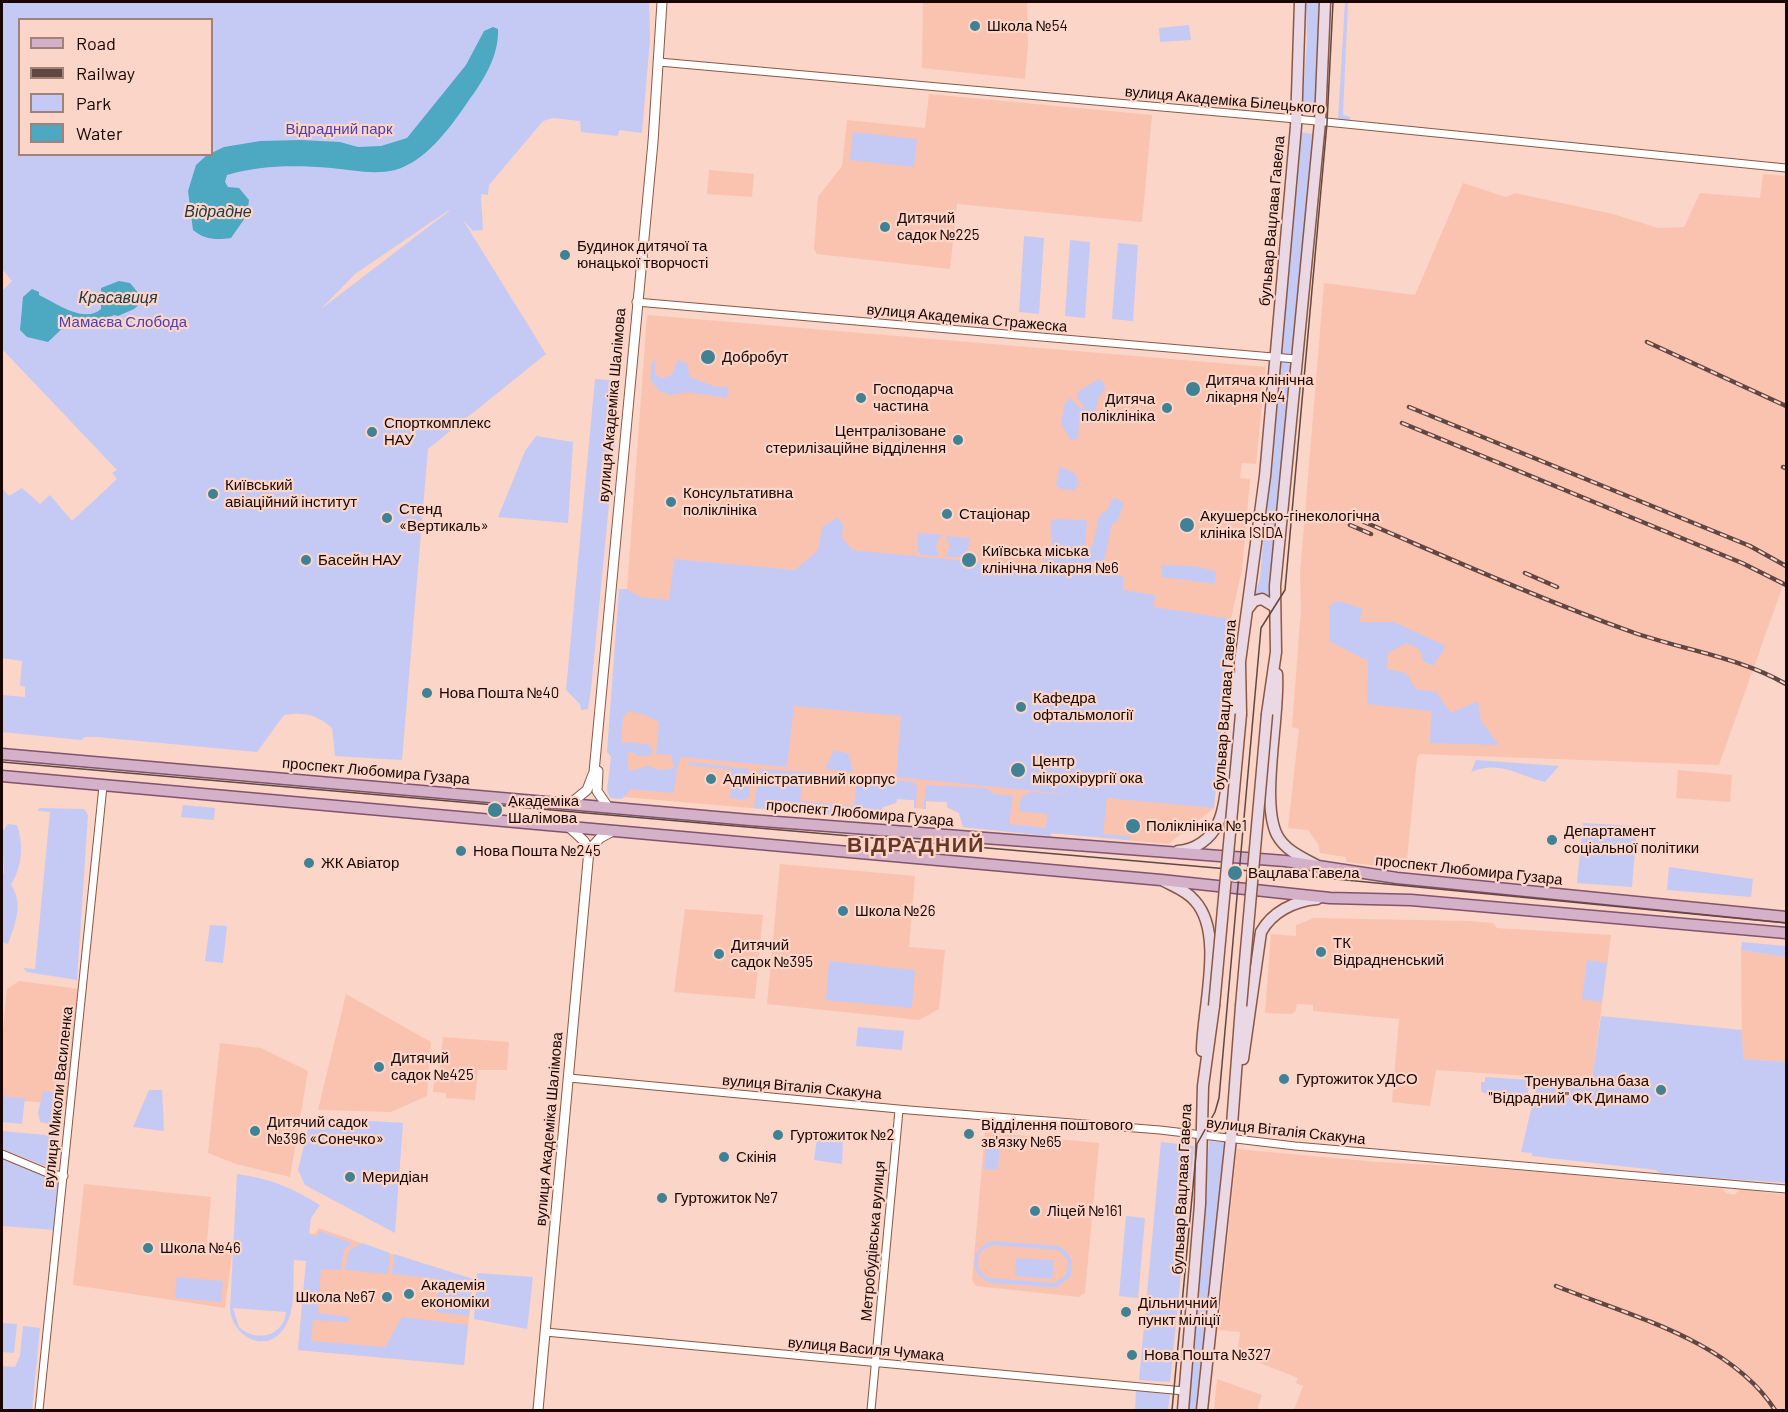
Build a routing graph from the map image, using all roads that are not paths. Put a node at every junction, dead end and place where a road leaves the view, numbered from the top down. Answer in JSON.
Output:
{"nodes":[{"id":1,"x":663,"y":2,"type":"edge"},
{"id":2,"x":1300,"y":2,"type":"edge"},
{"id":3,"x":1324,"y":2,"type":"edge"},
{"id":4,"x":660,"y":62,"type":"junction"},
{"id":5,"x":1296,"y":119,"type":"junction"},
{"id":6,"x":1320,"y":122,"type":"junction"},
{"id":7,"x":1786,"y":168,"type":"edge"},
{"id":8,"x":638,"y":302,"type":"junction"},
{"id":9,"x":1275,"y":357,"type":"junction"},
{"id":10,"x":1296,"y":359,"type":"junction"},
{"id":11,"x":1275,"y":607,"type":"junction"},
{"id":12,"x":1246,"y":611,"type":"junction"},
{"id":13,"x":1276,"y":652,"type":"junction"},
{"id":14,"x":1240,"y":662,"type":"junction"},
{"id":15,"x":2,"y":754,"type":"edge"},
{"id":16,"x":2,"y":776,"type":"edge"},
{"id":17,"x":103,"y":786,"type":"junction"},
{"id":18,"x":572,"y":803,"type":"junction"},
{"id":19,"x":608,"y":807,"type":"junction"},
{"id":20,"x":570,"y":828,"type":"junction"},
{"id":21,"x":611,"y":832,"type":"junction"},
{"id":22,"x":589,"y":850,"type":"junction"},
{"id":23,"x":1161,"y":851,"type":"junction"},
{"id":24,"x":1325,"y":869,"type":"junction"},
{"id":25,"x":1161,"y":880,"type":"junction"},
{"id":26,"x":1329,"y":898,"type":"junction"},
{"id":27,"x":1786,"y":917,"type":"edge"},
{"id":28,"x":1786,"y":933,"type":"edge"},
{"id":29,"x":569,"y":1078,"type":"junction"},
{"id":30,"x":1203,"y":1086,"type":"junction"},
{"id":31,"x":1233,"y":1104,"type":"junction"},
{"id":32,"x":899,"y":1110,"type":"junction"},
{"id":33,"x":1201,"y":1135,"type":"junction"},
{"id":34,"x":1231,"y":1138,"type":"junction"},
{"id":35,"x":2,"y":1155,"type":"edge"},
{"id":36,"x":64,"y":1176,"type":"junction"},
{"id":37,"x":1786,"y":1189,"type":"edge"},
{"id":38,"x":545,"y":1332,"type":"junction"},
{"id":39,"x":875,"y":1363,"type":"junction"},
{"id":40,"x":1184,"y":1391,"type":"junction"},
{"id":41,"x":39,"y":1410,"type":"edge"},
{"id":42,"x":538,"y":1410,"type":"edge"},
{"id":43,"x":871,"y":1410,"type":"edge"},
{"id":44,"x":1183,"y":1410,"type":"edge"},
{"id":45,"x":1202,"y":1410,"type":"edge"}],
"edges":[{"from":1,"to":4,"type":"street","name":"вулиця Академіка Шалімова"},
{"from":2,"to":5,"type":"main road","name":"бульвар Вацлава Гавела"},
{"from":3,"to":6,"type":"main road"},
{"from":4,"to":5,"type":"street","name":"вулиця Академіка Білецького"},
{"from":4,"to":8,"type":"street","name":"вулиця Академіка Шалімова"},
{"from":5,"to":6,"type":"street","name":"вулиця Академіка Білецького"},
{"from":5,"to":9,"type":"main road","name":"бульвар Вацлава Гавела"},
{"from":6,"to":7,"type":"street","name":"вулиця Академіка Білецького"},
{"from":6,"to":10,"type":"main road"},
{"from":8,"to":9,"type":"street","name":"вулиця Академіка Стражеска"},
{"from":8,"to":18,"type":"street","name":"вулиця Академіка Шалімова"},
{"from":8,"to":19,"type":"street","name":"вулиця Академіка Шалімова"},
{"from":9,"to":10,"type":"street","name":"вулиця Академіка Стражеска"},
{"from":9,"to":12,"type":"main road","name":"бульвар Вацлава Гавела"},
{"from":10,"to":11,"type":"main road"},
{"from":11,"to":12,"type":"main road"},
{"from":11,"to":13,"type":"main road"},
{"from":12,"to":14,"type":"main road","name":"бульвар Вацлава Гавела"},
{"from":13,"to":24,"type":"main road"},
{"from":13,"to":31,"type":"main road","bridge":true},
{"from":14,"to":23,"type":"main road"},
{"from":14,"to":30,"type":"main road","name":"бульвар Вацлава Гавела","bridge":true},
{"from":15,"to":18,"type":"main road","name":"проспект Любомира Гузара"},
{"from":16,"to":17,"type":"main road"},
{"from":17,"to":20,"type":"main road"},
{"from":17,"to":36,"type":"street","name":"вулиця Миколи Василенка"},
{"from":18,"to":19,"type":"main road","name":"проспект Любомира Гузара"},
{"from":19,"to":23,"type":"main road","name":"проспект Любомира Гузара"},
{"from":20,"to":21,"type":"main road"},
{"from":20,"to":22,"type":"street"},
{"from":21,"to":22,"type":"street"},
{"from":21,"to":25,"type":"main road"},
{"from":22,"to":29,"type":"street","name":"вулиця Академіка Шалімова"},
{"from":23,"to":24,"type":"main road","name":"проспект Любомира Гузара"},
{"from":24,"to":27,"type":"main road","name":"проспект Любомира Гузара"},
{"from":25,"to":26,"type":"main road"},
{"from":25,"to":30,"type":"main road"},
{"from":26,"to":28,"type":"main road"},
{"from":26,"to":31,"type":"main road"},
{"from":29,"to":32,"type":"street","name":"вулиця Віталія Скакуна"},
{"from":29,"to":38,"type":"street","name":"вулиця Академіка Шалімова"},
{"from":30,"to":33,"type":"main road","name":"бульвар Вацлава Гавела"},
{"from":31,"to":34,"type":"main road"},
{"from":32,"to":33,"type":"street","name":"вулиця Віталія Скакуна"},
{"from":32,"to":39,"type":"street","name":"Метробудівська вулиця"},
{"from":33,"to":34,"type":"street","name":"вулиця Віталія Скакуна"},
{"from":33,"to":40,"type":"main road","name":"бульвар Вацлава Гавела"},
{"from":34,"to":37,"type":"street","name":"вулиця Віталія Скакуна"},
{"from":34,"to":45,"type":"main road"},
{"from":35,"to":36,"type":"street"},
{"from":36,"to":41,"type":"street","name":"вулиця Миколи Василенка"},
{"from":38,"to":39,"type":"street","name":"вулиця Василя Чумака"},
{"from":38,"to":42,"type":"street","name":"вулиця Академіка Шалімова"},
{"from":39,"to":40,"type":"street","name":"вулиця Василя Чумака"},
{"from":39,"to":43,"type":"street","name":"Метробудівська вулиця"},
{"from":40,"to":44,"type":"main road","name":"бульвар Вацлава Гавела"}]}
